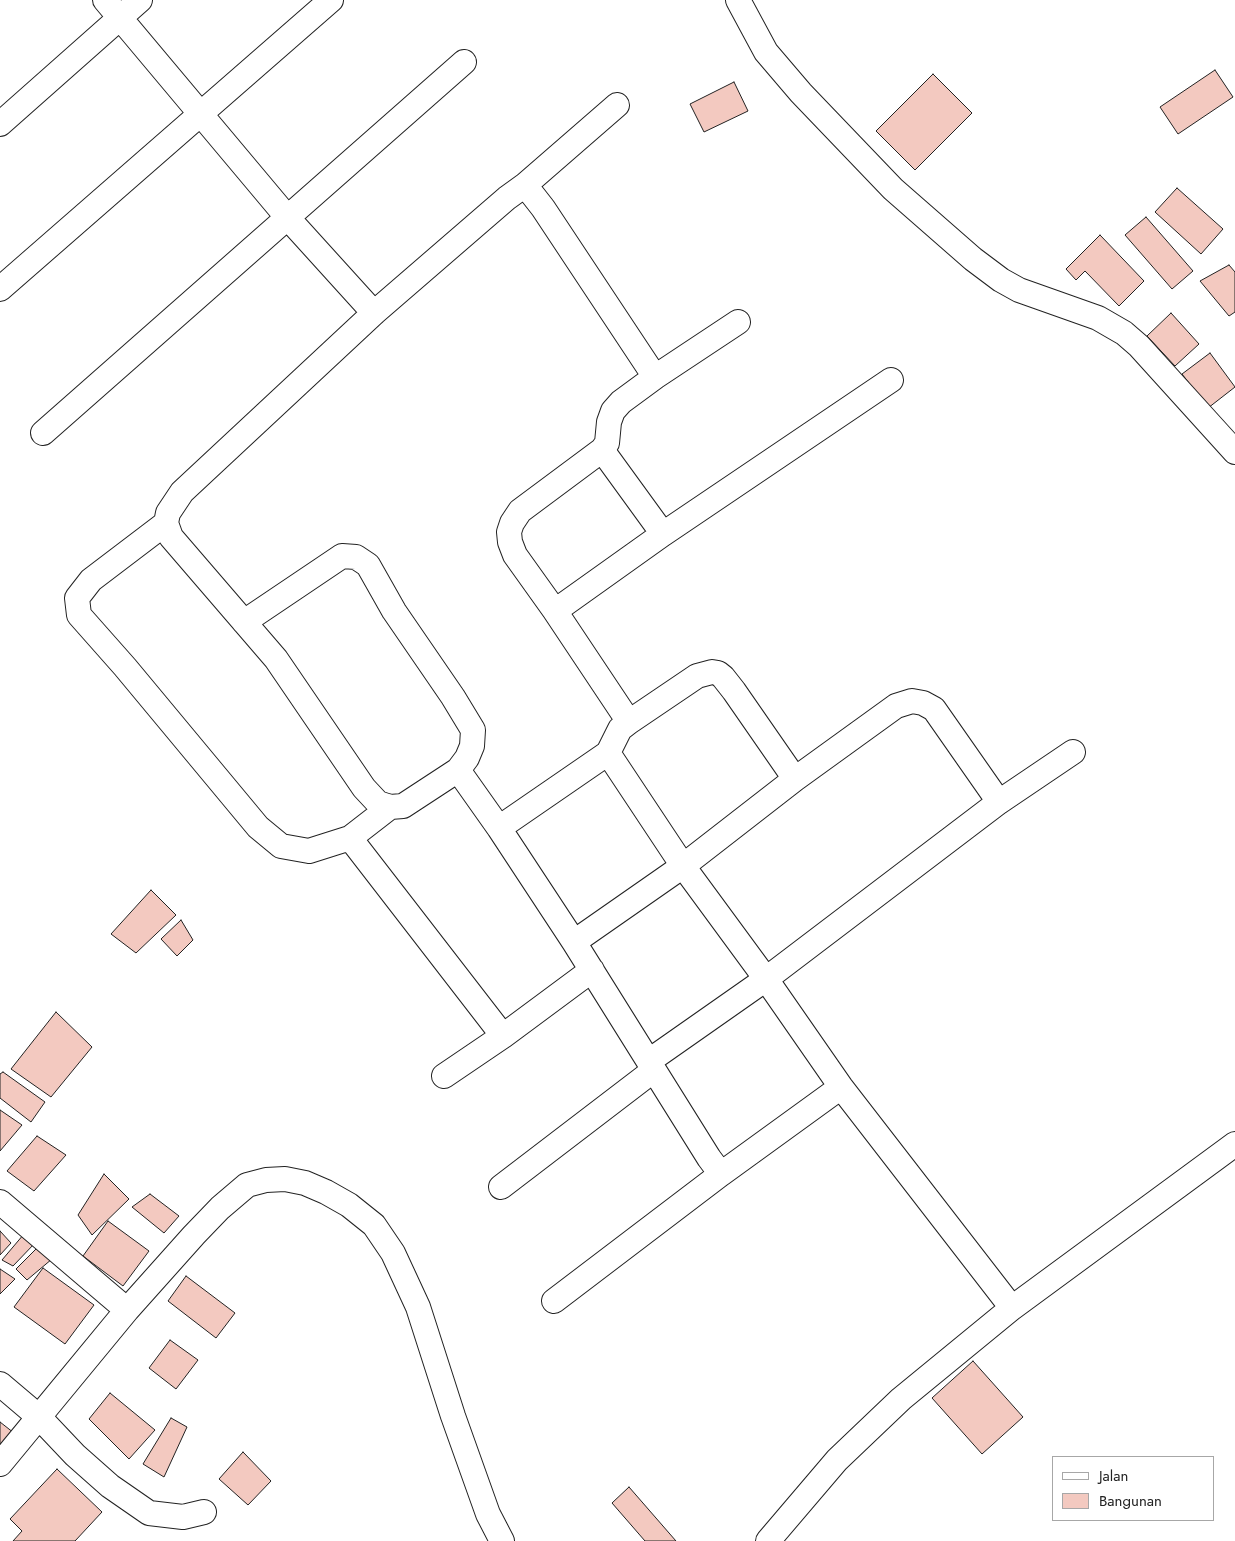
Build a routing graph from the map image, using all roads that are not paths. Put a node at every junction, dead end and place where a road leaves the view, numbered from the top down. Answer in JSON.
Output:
{"nodes":[{"id":1,"x":140,"y":0,"type":"edge"},
{"id":2,"x":331,"y":0,"type":"edge"},
{"id":3,"x":738,"y":0,"type":"edge"},
{"id":4,"x":112,"y":9,"type":"edge"},
{"id":5,"x":464,"y":62,"type":"dead end"},
{"id":6,"x":618,"y":105,"type":"dead end"},
{"id":7,"x":200,"y":112,"type":"junction"},
{"id":8,"x":0,"y":124,"type":"edge"},
{"id":9,"x":525,"y":185,"type":"junction"},
{"id":10,"x":287,"y":216,"type":"junction"},
{"id":11,"x":0,"y":288,"type":"edge"},
{"id":12,"x":374,"y":314,"type":"junction"},
{"id":13,"x":738,"y":322,"type":"dead end"},
{"id":14,"x":655,"y":377,"type":"junction"},
{"id":15,"x":891,"y":380,"type":"dead end"},
{"id":16,"x":43,"y":433,"type":"dead end"},
{"id":17,"x":602,"y":450,"type":"junction"},
{"id":18,"x":1235,"y":452,"type":"edge"},
{"id":19,"x":166,"y":524,"type":"junction"},
{"id":20,"x":662,"y":534,"type":"junction"},
{"id":21,"x":555,"y":611,"type":"junction"},
{"id":22,"x":244,"y":622,"type":"junction"},
{"id":23,"x":629,"y":722,"type":"junction"},
{"id":24,"x":1073,"y":752,"type":"dead end"},
{"id":25,"x":608,"y":754,"type":"junction"},
{"id":26,"x":458,"y":770,"type":"junction"},
{"id":27,"x":795,"y":779,"type":"junction"},
{"id":28,"x":999,"y":802,"type":"junction"},
{"id":29,"x":390,"y":807,"type":"junction"},
{"id":30,"x":499,"y":828,"type":"junction"},
{"id":31,"x":350,"y":838,"type":"junction"},
{"id":32,"x":683,"y":866,"type":"junction"},
{"id":33,"x":574,"y":942,"type":"junction"},
{"id":34,"x":592,"y":970,"type":"junction"},
{"id":35,"x":766,"y":979,"type":"junction"},
{"id":36,"x":503,"y":1036,"type":"junction"},
{"id":37,"x":652,"y":1066,"type":"junction"},
{"id":38,"x":444,"y":1076,"type":"dead end"},
{"id":39,"x":840,"y":1087,"type":"junction"},
{"id":40,"x":1235,"y":1144,"type":"edge"},
{"id":41,"x":720,"y":1174,"type":"junction"},
{"id":42,"x":501,"y":1187,"type":"dead end"},
{"id":43,"x":0,"y":1202,"type":"edge"},
{"id":44,"x":554,"y":1301,"type":"dead end"},
{"id":45,"x":1012,"y":1308,"type":"junction"},
{"id":46,"x":127,"y":1310,"type":"junction"},
{"id":47,"x":0,"y":1384,"type":"edge"},
{"id":48,"x":38,"y":1417,"type":"junction"},
{"id":49,"x":0,"y":1464,"type":"edge"},
{"id":50,"x":204,"y":1512,"type":"dead end"},
{"id":51,"x":502,"y":1541,"type":"edge"},
{"id":52,"x":768,"y":1541,"type":"edge"}],
"edges":[{"from":1,"to":4,"type":"street"},
{"from":2,"to":7,"type":"street"},
{"from":3,"to":18,"type":"street"},
{"from":4,"to":7,"type":"street"},
{"from":4,"to":8,"type":"street"},
{"from":5,"to":10,"type":"street"},
{"from":6,"to":9,"type":"street"},
{"from":7,"to":10,"type":"street"},
{"from":7,"to":11,"type":"street"},
{"from":9,"to":12,"type":"street"},
{"from":9,"to":14,"type":"street"},
{"from":10,"to":12,"type":"street"},
{"from":10,"to":16,"type":"street"},
{"from":12,"to":19,"type":"street"},
{"from":13,"to":14,"type":"street"},
{"from":14,"to":17,"type":"street"},
{"from":15,"to":20,"type":"street"},
{"from":17,"to":20,"type":"street"},
{"from":17,"to":21,"type":"street"},
{"from":19,"to":22,"type":"street"},
{"from":19,"to":31,"type":"street"},
{"from":20,"to":21,"type":"street"},
{"from":21,"to":23,"type":"street"},
{"from":22,"to":26,"type":"street"},
{"from":22,"to":29,"type":"street"},
{"from":23,"to":25,"type":"street"},
{"from":23,"to":27,"type":"street"},
{"from":24,"to":28,"type":"street"},
{"from":25,"to":30,"type":"street"},
{"from":25,"to":32,"type":"street"},
{"from":26,"to":29,"type":"street"},
{"from":26,"to":30,"type":"street"},
{"from":27,"to":28,"type":"street"},
{"from":27,"to":32,"type":"street"},
{"from":28,"to":35,"type":"street"},
{"from":29,"to":31,"type":"street"},
{"from":30,"to":33,"type":"street"},
{"from":31,"to":36,"type":"street"},
{"from":32,"to":33,"type":"street"},
{"from":32,"to":35,"type":"street"},
{"from":33,"to":34,"type":"street"},
{"from":34,"to":36,"type":"street"},
{"from":34,"to":37,"type":"street"},
{"from":35,"to":37,"type":"street"},
{"from":35,"to":39,"type":"street"},
{"from":36,"to":38,"type":"street"},
{"from":37,"to":41,"type":"street"},
{"from":37,"to":42,"type":"street"},
{"from":39,"to":41,"type":"street"},
{"from":39,"to":45,"type":"street"},
{"from":40,"to":45,"type":"street"},
{"from":41,"to":44,"type":"street"},
{"from":43,"to":46,"type":"street"},
{"from":45,"to":52,"type":"street"},
{"from":46,"to":48,"type":"street"},
{"from":46,"to":51,"type":"street"},
{"from":47,"to":48,"type":"street"},
{"from":48,"to":49,"type":"street"},
{"from":48,"to":50,"type":"street"}]}
